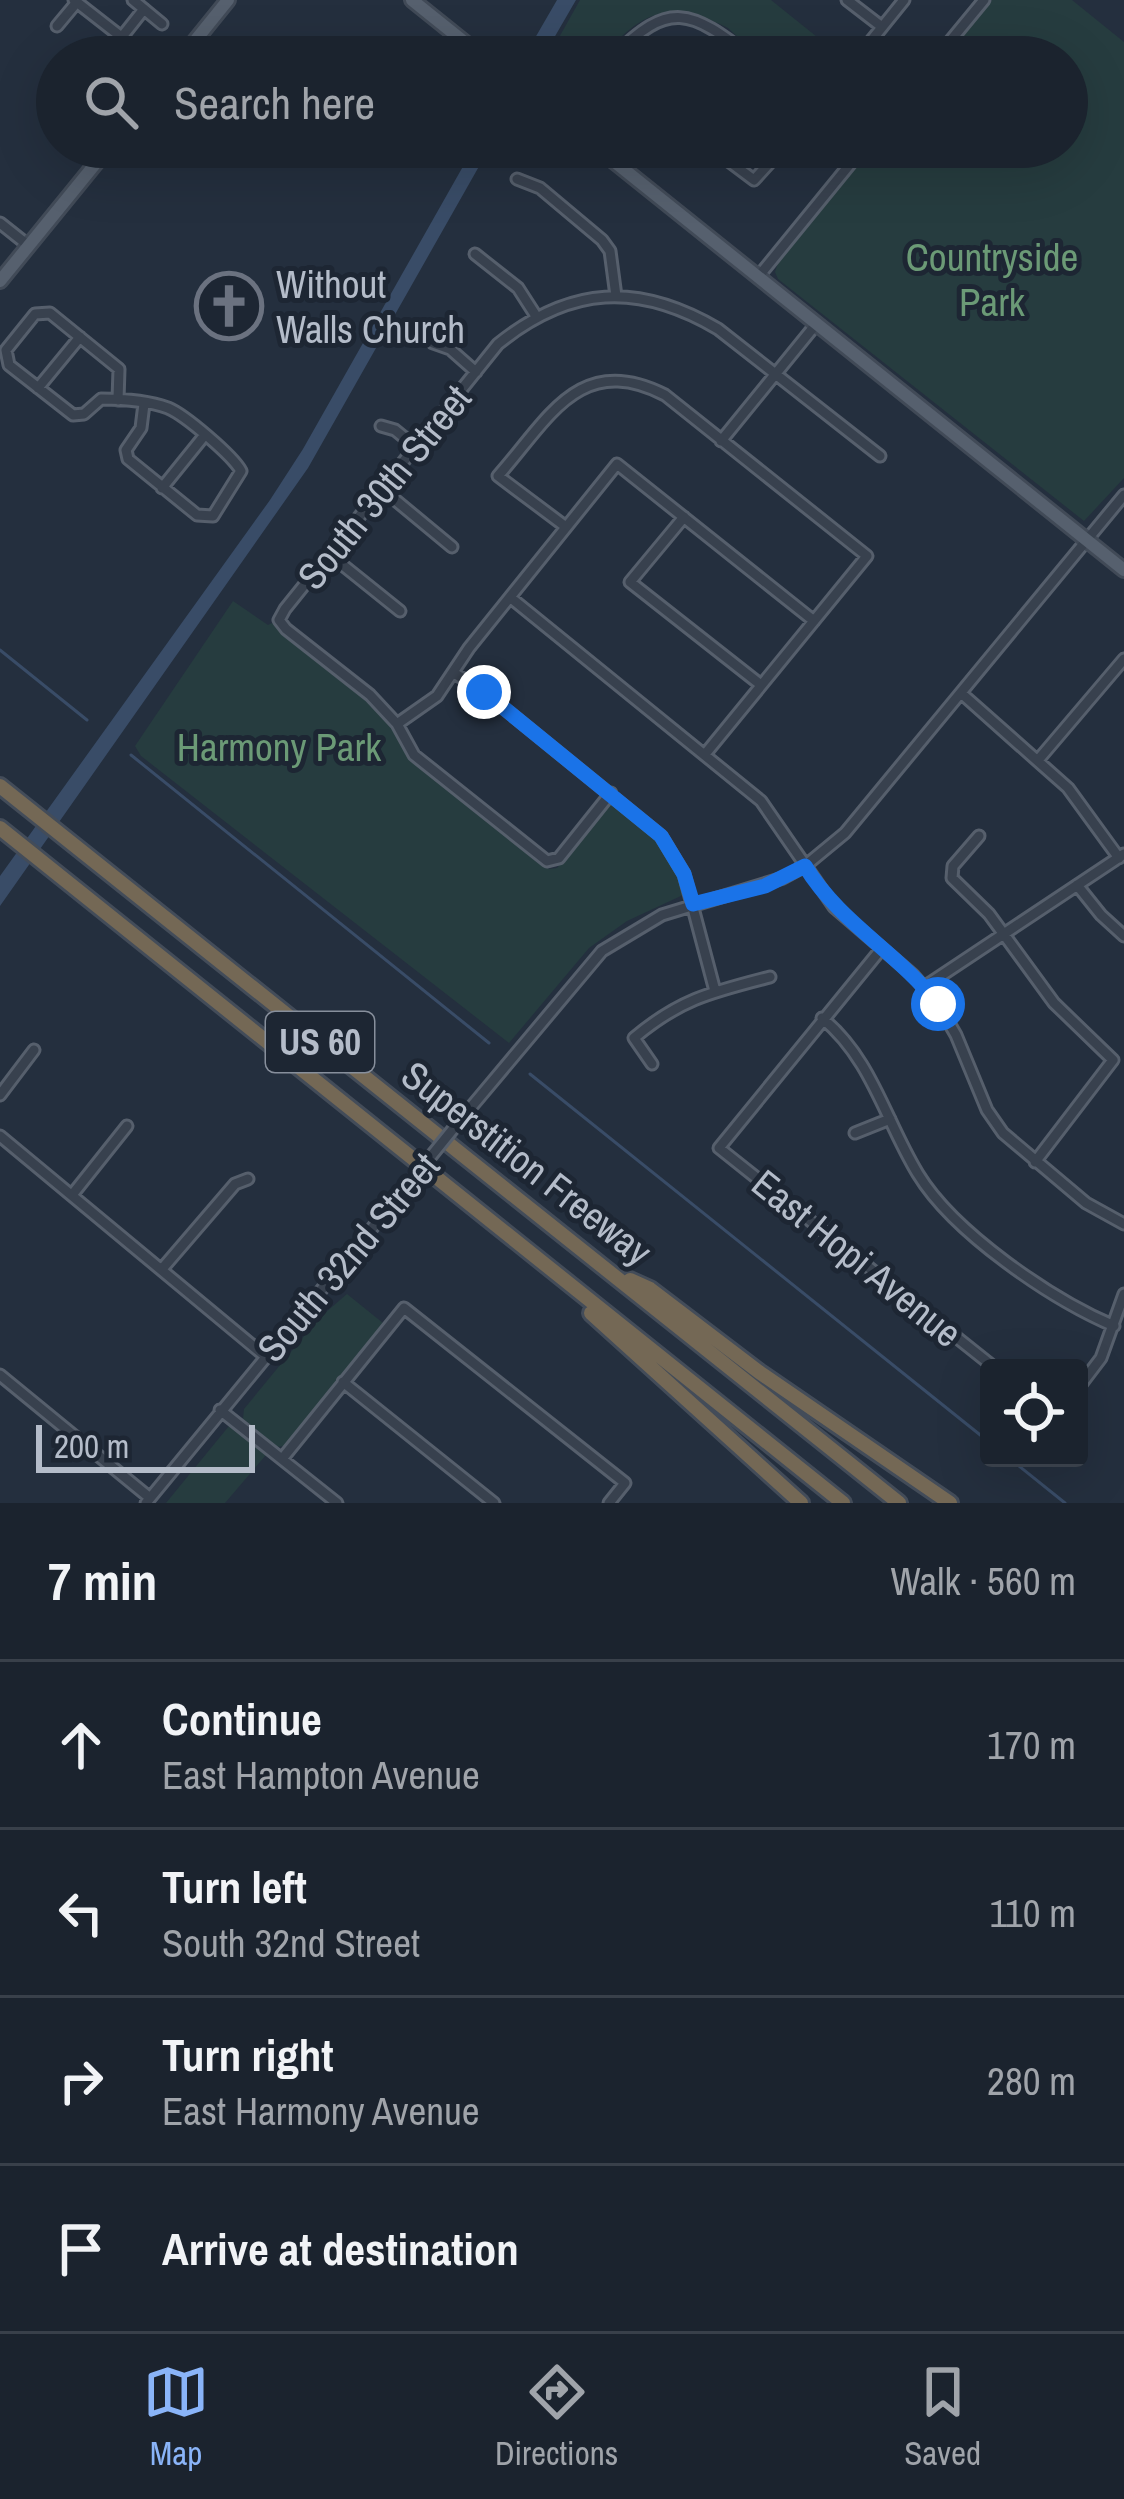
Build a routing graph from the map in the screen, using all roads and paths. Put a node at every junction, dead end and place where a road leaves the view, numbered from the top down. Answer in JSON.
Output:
{"nodes":[{"id":1,"x":133,"y":0,"type":"edge"},
{"id":2,"x":228,"y":0,"type":"edge"},
{"id":3,"x":412,"y":0,"type":"edge"},
{"id":4,"x":848,"y":0,"type":"edge"},
{"id":5,"x":904,"y":0,"type":"edge"},
{"id":6,"x":984,"y":0,"type":"edge"},
{"id":7,"x":75,"y":1,"type":"edge"},
{"id":8,"x":144,"y":9,"type":"junction"},
{"id":9,"x":162,"y":24,"type":"dead end"},
{"id":10,"x":57,"y":26,"type":"dead end"},
{"id":11,"x":882,"y":27,"type":"junction"},
{"id":12,"x":119,"y":36,"type":"edge"},
{"id":13,"x":123,"y":36,"type":"edge"},
{"id":14,"x":199,"y":36,"type":"edge"},
{"id":15,"x":457,"y":36,"type":"edge"},
{"id":16,"x":632,"y":36,"type":"edge"},
{"id":17,"x":724,"y":36,"type":"edge"},
{"id":18,"x":874,"y":36,"type":"edge"},
{"id":19,"x":954,"y":36,"type":"edge"},
{"id":20,"x":92,"y":168,"type":"edge"},
{"id":21,"x":622,"y":168,"type":"edge"},
{"id":22,"x":736,"y":168,"type":"edge"},
{"id":23,"x":766,"y":168,"type":"edge"},
{"id":24,"x":846,"y":168,"type":"edge"},
{"id":25,"x":517,"y":179,"type":"dead end"},
{"id":26,"x":0,"y":223,"type":"edge"},
{"id":27,"x":28,"y":246,"type":"junction"},
{"id":28,"x":475,"y":254,"type":"dead end"},
{"id":29,"x":758,"y":277,"type":"junction"},
{"id":30,"x":0,"y":281,"type":"edge"},
{"id":31,"x":616,"y":296,"type":"junction"},
{"id":32,"x":536,"y":316,"type":"junction"},
{"id":33,"x":817,"y":323,"type":"junction"},
{"id":34,"x":0,"y":334,"type":"edge"},
{"id":35,"x":80,"y":337,"type":"junction"},
{"id":36,"x":11,"y":343,"type":"junction"},
{"id":37,"x":433,"y":343,"type":"dead end"},
{"id":38,"x":476,"y":372,"type":"junction"},
{"id":39,"x":774,"y":375,"type":"junction"},
{"id":40,"x":38,"y":388,"type":"junction"},
{"id":41,"x":118,"y":400,"type":"junction"},
{"id":42,"x":144,"y":404,"type":"junction"},
{"id":43,"x":381,"y":426,"type":"dead end"},
{"id":44,"x":204,"y":436,"type":"junction"},
{"id":45,"x":721,"y":441,"type":"junction"},
{"id":46,"x":416,"y":447,"type":"junction"},
{"id":47,"x":880,"y":456,"type":"dead end"},
{"id":48,"x":162,"y":488,"type":"junction"},
{"id":49,"x":382,"y":489,"type":"junction"},
{"id":50,"x":1124,"y":495,"type":"edge"},
{"id":51,"x":683,"y":517,"type":"junction"},
{"id":52,"x":566,"y":527,"type":"junction"},
{"id":53,"x":1087,"y":540,"type":"junction"},
{"id":54,"x":452,"y":547,"type":"dead end"},
{"id":55,"x":329,"y":554,"type":"junction"},
{"id":56,"x":1124,"y":570,"type":"edge"},
{"id":57,"x":512,"y":598,"type":"junction"},
{"id":58,"x":400,"y":611,"type":"dead end"},
{"id":59,"x":814,"y":621,"type":"junction"},
{"id":60,"x":1124,"y":659,"type":"edge"},
{"id":61,"x":454,"y":673,"type":"junction"},
{"id":62,"x":761,"y":686,"type":"junction"},
{"id":63,"x":961,"y":693,"type":"junction"},
{"id":64,"x":397,"y":724,"type":"junction"},
{"id":65,"x":706,"y":753,"type":"junction"},
{"id":66,"x":1039,"y":759,"type":"junction"},
{"id":67,"x":0,"y":786,"type":"edge"},
{"id":68,"x":610,"y":793,"type":"junction"},
{"id":69,"x":0,"y":828,"type":"edge"},
{"id":70,"x":979,"y":836,"type":"dead end"},
{"id":71,"x":1122,"y":856,"type":"edge"},
{"id":72,"x":805,"y":866,"type":"junction"},
{"id":73,"x":1077,"y":884,"type":"junction"},
{"id":74,"x":693,"y":904,"type":"junction"},
{"id":75,"x":1002,"y":933,"type":"junction"},
{"id":76,"x":1124,"y":936,"type":"edge"},
{"id":77,"x":882,"y":948,"type":"junction"},
{"id":78,"x":770,"y":976,"type":"dead end"},
{"id":79,"x":924,"y":986,"type":"junction"},
{"id":80,"x":715,"y":991,"type":"junction"},
{"id":81,"x":822,"y":1018,"type":"junction"},
{"id":82,"x":34,"y":1050,"type":"dead end"},
{"id":83,"x":652,"y":1064,"type":"dead end"},
{"id":84,"x":0,"y":1095,"type":"edge"},
{"id":85,"x":890,"y":1119,"type":"junction"},
{"id":86,"x":128,"y":1126,"type":"dead end"},
{"id":87,"x":855,"y":1133,"type":"dead end"},
{"id":88,"x":0,"y":1136,"type":"edge"},
{"id":89,"x":1035,"y":1162,"type":"junction"},
{"id":90,"x":248,"y":1179,"type":"dead end"},
{"id":91,"x":72,"y":1195,"type":"junction"},
{"id":92,"x":494,"y":1223,"type":"junction"},
{"id":93,"x":1124,"y":1224,"type":"edge"},
{"id":94,"x":162,"y":1269,"type":"junction"},
{"id":95,"x":611,"y":1272,"type":"junction"},
{"id":96,"x":1124,"y":1294,"type":"edge"},
{"id":97,"x":1114,"y":1326,"type":"junction"},
{"id":98,"x":266,"y":1356,"type":"junction"},
{"id":99,"x":983,"y":1359,"type":"edge"},
{"id":100,"x":0,"y":1375,"type":"edge"},
{"id":101,"x":1088,"y":1375,"type":"edge"},
{"id":102,"x":343,"y":1382,"type":"junction"},
{"id":103,"x":220,"y":1410,"type":"junction"},
{"id":104,"x":282,"y":1459,"type":"junction"},
{"id":105,"x":148,"y":1500,"type":"edge"},
{"id":106,"x":338,"y":1503,"type":"edge"},
{"id":107,"x":494,"y":1503,"type":"edge"},
{"id":108,"x":609,"y":1503,"type":"edge"},
{"id":109,"x":801,"y":1503,"type":"edge"},
{"id":110,"x":843,"y":1503,"type":"edge"},
{"id":111,"x":899,"y":1503,"type":"edge"},
{"id":112,"x":950,"y":1503,"type":"edge"}],
"edges":[{"from":1,"to":8,"type":"street"},
{"from":2,"to":14,"type":"main road"},
{"from":3,"to":15,"type":"main road"},
{"from":4,"to":11,"type":"street"},
{"from":5,"to":11,"type":"street"},
{"from":6,"to":19,"type":"street"},
{"from":7,"to":10,"type":"street"},
{"from":7,"to":12,"type":"street"},
{"from":8,"to":9,"type":"street"},
{"from":8,"to":13,"type":"street"},
{"from":11,"to":18,"type":"street"},
{"from":16,"to":17,"type":"street"},
{"from":20,"to":27,"type":"main road"},
{"from":21,"to":29,"type":"main road"},
{"from":22,"to":23,"type":"street"},
{"from":24,"to":29,"type":"street"},
{"from":25,"to":31,"type":"street"},
{"from":26,"to":27,"type":"street"},
{"from":27,"to":30,"type":"main road"},
{"from":28,"to":32,"type":"street"},
{"from":29,"to":33,"type":"main road"},
{"from":31,"to":32,"type":"street","name":"South 30th Street"},
{"from":31,"to":39,"type":"street"},
{"from":32,"to":38,"type":"street","name":"South 30th Street"},
{"from":33,"to":39,"type":"street"},
{"from":33,"to":53,"type":"main road"},
{"from":34,"to":36,"type":"street"},
{"from":35,"to":36,"type":"street"},
{"from":35,"to":40,"type":"street"},
{"from":35,"to":41,"type":"street"},
{"from":36,"to":40,"type":"street"},
{"from":37,"to":38,"type":"street"},
{"from":38,"to":46,"type":"street","name":"South 30th Street"},
{"from":39,"to":45,"type":"street"},
{"from":39,"to":47,"type":"street"},
{"from":40,"to":41,"type":"street"},
{"from":41,"to":42,"type":"street"},
{"from":42,"to":44,"type":"street"},
{"from":42,"to":48,"type":"street"},
{"from":43,"to":46,"type":"street"},
{"from":44,"to":48,"type":"street"},
{"from":44,"to":48,"type":"street"},
{"from":45,"to":52,"type":"street"},
{"from":45,"to":59,"type":"street"},
{"from":46,"to":49,"type":"street","name":"South 30th Street"},
{"from":49,"to":54,"type":"street"},
{"from":49,"to":55,"type":"street","name":"South 30th Street"},
{"from":50,"to":53,"type":"street","name":"South 32nd Street"},
{"from":51,"to":52,"type":"street"},
{"from":51,"to":59,"type":"street"},
{"from":51,"to":62,"type":"street"},
{"from":52,"to":57,"type":"street"},
{"from":53,"to":56,"type":"main road"},
{"from":53,"to":63,"type":"street","name":"South 32nd Street"},
{"from":55,"to":58,"type":"street"},
{"from":55,"to":64,"type":"street","name":"South 30th Street"},
{"from":57,"to":61,"type":"street"},
{"from":57,"to":65,"type":"street"},
{"from":59,"to":62,"type":"street"},
{"from":60,"to":66,"type":"street"},
{"from":61,"to":64,"type":"street"},
{"from":61,"to":68,"type":"street"},
{"from":62,"to":65,"type":"street"},
{"from":63,"to":66,"type":"street"},
{"from":63,"to":72,"type":"street","name":"South 32nd Street"},
{"from":64,"to":68,"type":"street"},
{"from":65,"to":72,"type":"street"},
{"from":66,"to":71,"type":"street"},
{"from":67,"to":95,"type":"highway","name":"Superstition Freeway","number":"US 60"},
{"from":68,"to":74,"type":"street"},
{"from":69,"to":92,"type":"highway","name":"Superstition Freeway","number":"US 60"},
{"from":70,"to":75,"type":"street"},
{"from":71,"to":73,"type":"street"},
{"from":72,"to":74,"type":"street","name":"South 32nd Street"},
{"from":72,"to":77,"type":"street"},
{"from":73,"to":75,"type":"street"},
{"from":73,"to":76,"type":"street"},
{"from":74,"to":80,"type":"street"},
{"from":74,"to":98,"type":"street","name":"South 32nd Street","bridge":true},
{"from":75,"to":79,"type":"street"},
{"from":75,"to":89,"type":"street"},
{"from":77,"to":79,"type":"street"},
{"from":77,"to":81,"type":"street"},
{"from":78,"to":80,"type":"street"},
{"from":79,"to":89,"type":"street"},
{"from":80,"to":83,"type":"street"},
{"from":81,"to":85,"type":"street"},
{"from":81,"to":99,"type":"street","name":"East Hopi Avenue"},
{"from":82,"to":84,"type":"street"},
{"from":85,"to":87,"type":"street"},
{"from":85,"to":97,"type":"street"},
{"from":86,"to":91,"type":"street"},
{"from":88,"to":91,"type":"street"},
{"from":89,"to":93,"type":"street"},
{"from":90,"to":94,"type":"street"},
{"from":91,"to":94,"type":"street"},
{"from":92,"to":109,"type":"highway"},
{"from":92,"to":110,"type":"highway","name":"Superstition Freeway","number":"US 60"},
{"from":94,"to":98,"type":"street"},
{"from":95,"to":111,"type":"highway","name":"Superstition Freeway","number":"US 60"},
{"from":95,"to":112,"type":"highway"},
{"from":96,"to":97,"type":"street"},
{"from":97,"to":101,"type":"street"},
{"from":98,"to":103,"type":"street","name":"South 32nd Street"},
{"from":100,"to":105,"type":"street"},
{"from":102,"to":104,"type":"street"},
{"from":102,"to":107,"type":"street"},
{"from":102,"to":108,"type":"street"},
{"from":103,"to":104,"type":"street"},
{"from":103,"to":105,"type":"street","name":"South 32nd Street"},
{"from":104,"to":106,"type":"street"}]}
